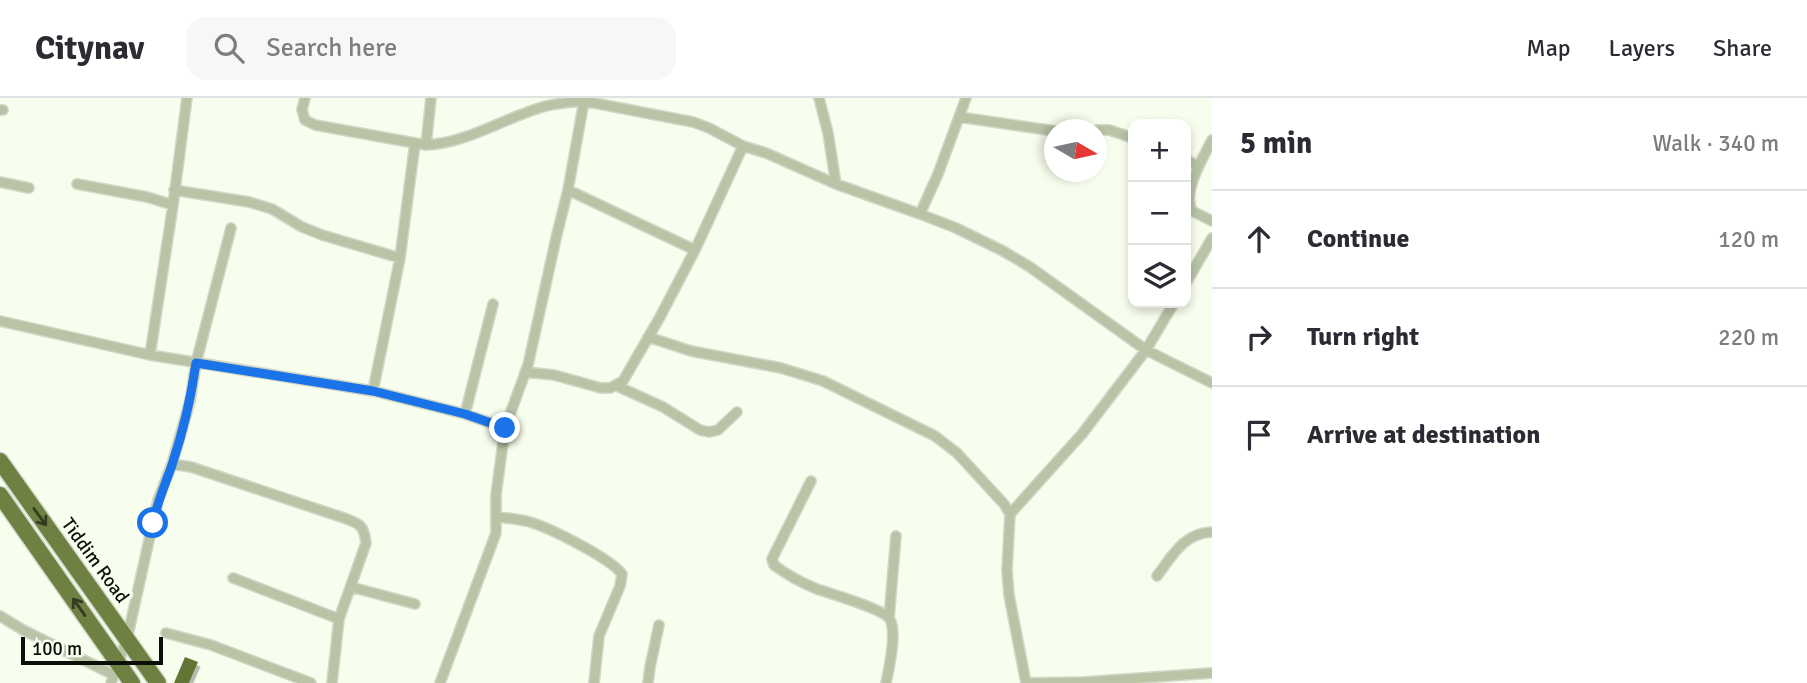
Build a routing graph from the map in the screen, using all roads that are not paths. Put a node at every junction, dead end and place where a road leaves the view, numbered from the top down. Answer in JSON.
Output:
{"nodes":[{"id":1,"x":187,"y":98,"type":"edge"},
{"id":2,"x":305,"y":98,"type":"edge"},
{"id":3,"x":431,"y":98,"type":"edge"},
{"id":4,"x":819,"y":98,"type":"edge"},
{"id":5,"x":967,"y":98,"type":"edge"},
{"id":6,"x":584,"y":101,"type":"junction"},
{"id":7,"x":959,"y":117,"type":"junction"},
{"id":8,"x":1044,"y":129,"type":"edge"},
{"id":9,"x":1107,"y":130,"type":"edge"},
{"id":10,"x":1128,"y":136,"type":"edge"},
{"id":11,"x":1212,"y":141,"type":"edge"},
{"id":12,"x":415,"y":143,"type":"junction"},
{"id":13,"x":426,"y":145,"type":"junction"},
{"id":14,"x":743,"y":146,"type":"junction"},
{"id":15,"x":1191,"y":162,"type":"edge"},
{"id":16,"x":1199,"y":166,"type":"junction"},
{"id":17,"x":0,"y":182,"type":"edge"},
{"id":18,"x":77,"y":184,"type":"dead end"},
{"id":19,"x":836,"y":184,"type":"junction"},
{"id":20,"x":29,"y":188,"type":"dead end"},
{"id":21,"x":568,"y":190,"type":"junction"},
{"id":22,"x":174,"y":191,"type":"junction"},
{"id":23,"x":173,"y":205,"type":"junction"},
{"id":24,"x":920,"y":214,"type":"junction"},
{"id":25,"x":1212,"y":221,"type":"edge"},
{"id":26,"x":231,"y":228,"type":"dead end"},
{"id":27,"x":1212,"y":239,"type":"edge"},
{"id":28,"x":695,"y":250,"type":"junction"},
{"id":29,"x":400,"y":258,"type":"junction"},
{"id":30,"x":1191,"y":275,"type":"edge"},
{"id":31,"x":492,"y":304,"type":"dead end"},
{"id":32,"x":1171,"y":308,"type":"edge"},
{"id":33,"x":0,"y":321,"type":"edge"},
{"id":34,"x":648,"y":337,"type":"junction"},
{"id":35,"x":1146,"y":350,"type":"junction"},
{"id":36,"x":150,"y":355,"type":"junction"},
{"id":37,"x":196,"y":363,"type":"junction"},
{"id":38,"x":525,"y":372,"type":"junction"},
{"id":39,"x":1212,"y":383,"type":"edge"},
{"id":40,"x":617,"y":386,"type":"junction"},
{"id":41,"x":373,"y":391,"type":"junction"},
{"id":42,"x":737,"y":412,"type":"dead end"},
{"id":43,"x":465,"y":414,"type":"junction"},
{"id":44,"x":505,"y":428,"type":"junction"},
{"id":45,"x":0,"y":461,"type":"edge"},
{"id":46,"x":172,"y":464,"type":"junction"},
{"id":47,"x":811,"y":481,"type":"dead end"},
{"id":48,"x":0,"y":495,"type":"edge"},
{"id":49,"x":1010,"y":514,"type":"junction"},
{"id":50,"x":497,"y":517,"type":"junction"},
{"id":51,"x":1212,"y":531,"type":"edge"},
{"id":52,"x":896,"y":536,"type":"dead end"},
{"id":53,"x":1157,"y":576,"type":"dead end"},
{"id":54,"x":233,"y":578,"type":"dead end"},
{"id":55,"x":351,"y":587,"type":"junction"},
{"id":56,"x":415,"y":604,"type":"dead end"},
{"id":57,"x":0,"y":616,"type":"edge"},
{"id":58,"x":889,"y":618,"type":"junction"},
{"id":59,"x":339,"y":620,"type":"junction"},
{"id":60,"x":659,"y":625,"type":"dead end"},
{"id":61,"x":166,"y":633,"type":"dead end"},
{"id":62,"x":127,"y":639,"type":"junction"},
{"id":63,"x":1212,"y":673,"type":"edge"},
{"id":64,"x":114,"y":674,"type":"edge"},
{"id":65,"x":132,"y":683,"type":"edge"},
{"id":66,"x":158,"y":683,"type":"edge"},
{"id":67,"x":312,"y":683,"type":"edge"},
{"id":68,"x":332,"y":683,"type":"edge"},
{"id":69,"x":439,"y":683,"type":"edge"},
{"id":70,"x":594,"y":683,"type":"edge"},
{"id":71,"x":648,"y":683,"type":"edge"},
{"id":72,"x":887,"y":683,"type":"edge"},
{"id":73,"x":1027,"y":683,"type":"edge"}],
"edges":[{"from":1,"to":22,"type":"street"},
{"from":2,"to":12,"type":"street"},
{"from":3,"to":13,"type":"street"},
{"from":4,"to":19,"type":"street"},
{"from":5,"to":7,"type":"street"},
{"from":6,"to":13,"type":"street"},
{"from":6,"to":14,"type":"street"},
{"from":6,"to":21,"type":"street"},
{"from":7,"to":8,"type":"street"},
{"from":7,"to":24,"type":"street"},
{"from":9,"to":10,"type":"street"},
{"from":11,"to":16,"type":"street"},
{"from":12,"to":13,"type":"street"},
{"from":12,"to":29,"type":"street"},
{"from":14,"to":19,"type":"street"},
{"from":14,"to":28,"type":"street"},
{"from":15,"to":16,"type":"street"},
{"from":16,"to":25,"type":"street"},
{"from":17,"to":20,"type":"street"},
{"from":18,"to":23,"type":"street"},
{"from":19,"to":24,"type":"street"},
{"from":21,"to":28,"type":"street"},
{"from":21,"to":38,"type":"street"},
{"from":22,"to":23,"type":"street"},
{"from":22,"to":29,"type":"street"},
{"from":23,"to":36,"type":"street"},
{"from":24,"to":35,"type":"street"},
{"from":26,"to":37,"type":"street"},
{"from":27,"to":30,"type":"street"},
{"from":28,"to":34,"type":"street"},
{"from":29,"to":41,"type":"street"},
{"from":31,"to":43,"type":"street"},
{"from":32,"to":35,"type":"street"},
{"from":33,"to":36,"type":"street"},
{"from":34,"to":40,"type":"street"},
{"from":34,"to":49,"type":"street"},
{"from":35,"to":39,"type":"street"},
{"from":35,"to":49,"type":"street"},
{"from":36,"to":37,"type":"street"},
{"from":37,"to":41,"type":"street"},
{"from":37,"to":46,"type":"street"},
{"from":38,"to":40,"type":"street"},
{"from":38,"to":44,"type":"street"},
{"from":40,"to":42,"type":"street"},
{"from":41,"to":43,"type":"street"},
{"from":43,"to":44,"type":"street"},
{"from":44,"to":50,"type":"street"},
{"from":45,"to":62,"type":"highway","name":"Tiddim Road","one_way":true},
{"from":46,"to":55,"type":"street"},
{"from":46,"to":62,"type":"street"},
{"from":47,"to":58,"type":"street"},
{"from":64,"to":48,"type":"highway","one_way":true},
{"from":49,"to":73,"type":"street"},
{"from":50,"to":69,"type":"street"},
{"from":50,"to":70,"type":"street"},
{"from":51,"to":53,"type":"street"},
{"from":52,"to":58,"type":"street"},
{"from":54,"to":59,"type":"street"},
{"from":55,"to":56,"type":"street"},
{"from":55,"to":59,"type":"street"},
{"from":57,"to":64,"type":"street"},
{"from":58,"to":72,"type":"street"},
{"from":59,"to":68,"type":"street"},
{"from":60,"to":71,"type":"street"},
{"from":61,"to":67,"type":"street"},
{"from":62,"to":64,"type":"street"},
{"from":62,"to":66,"type":"highway","name":"Tiddim Road"},
{"from":63,"to":73,"type":"street"},
{"from":64,"to":65,"type":"highway"}]}
